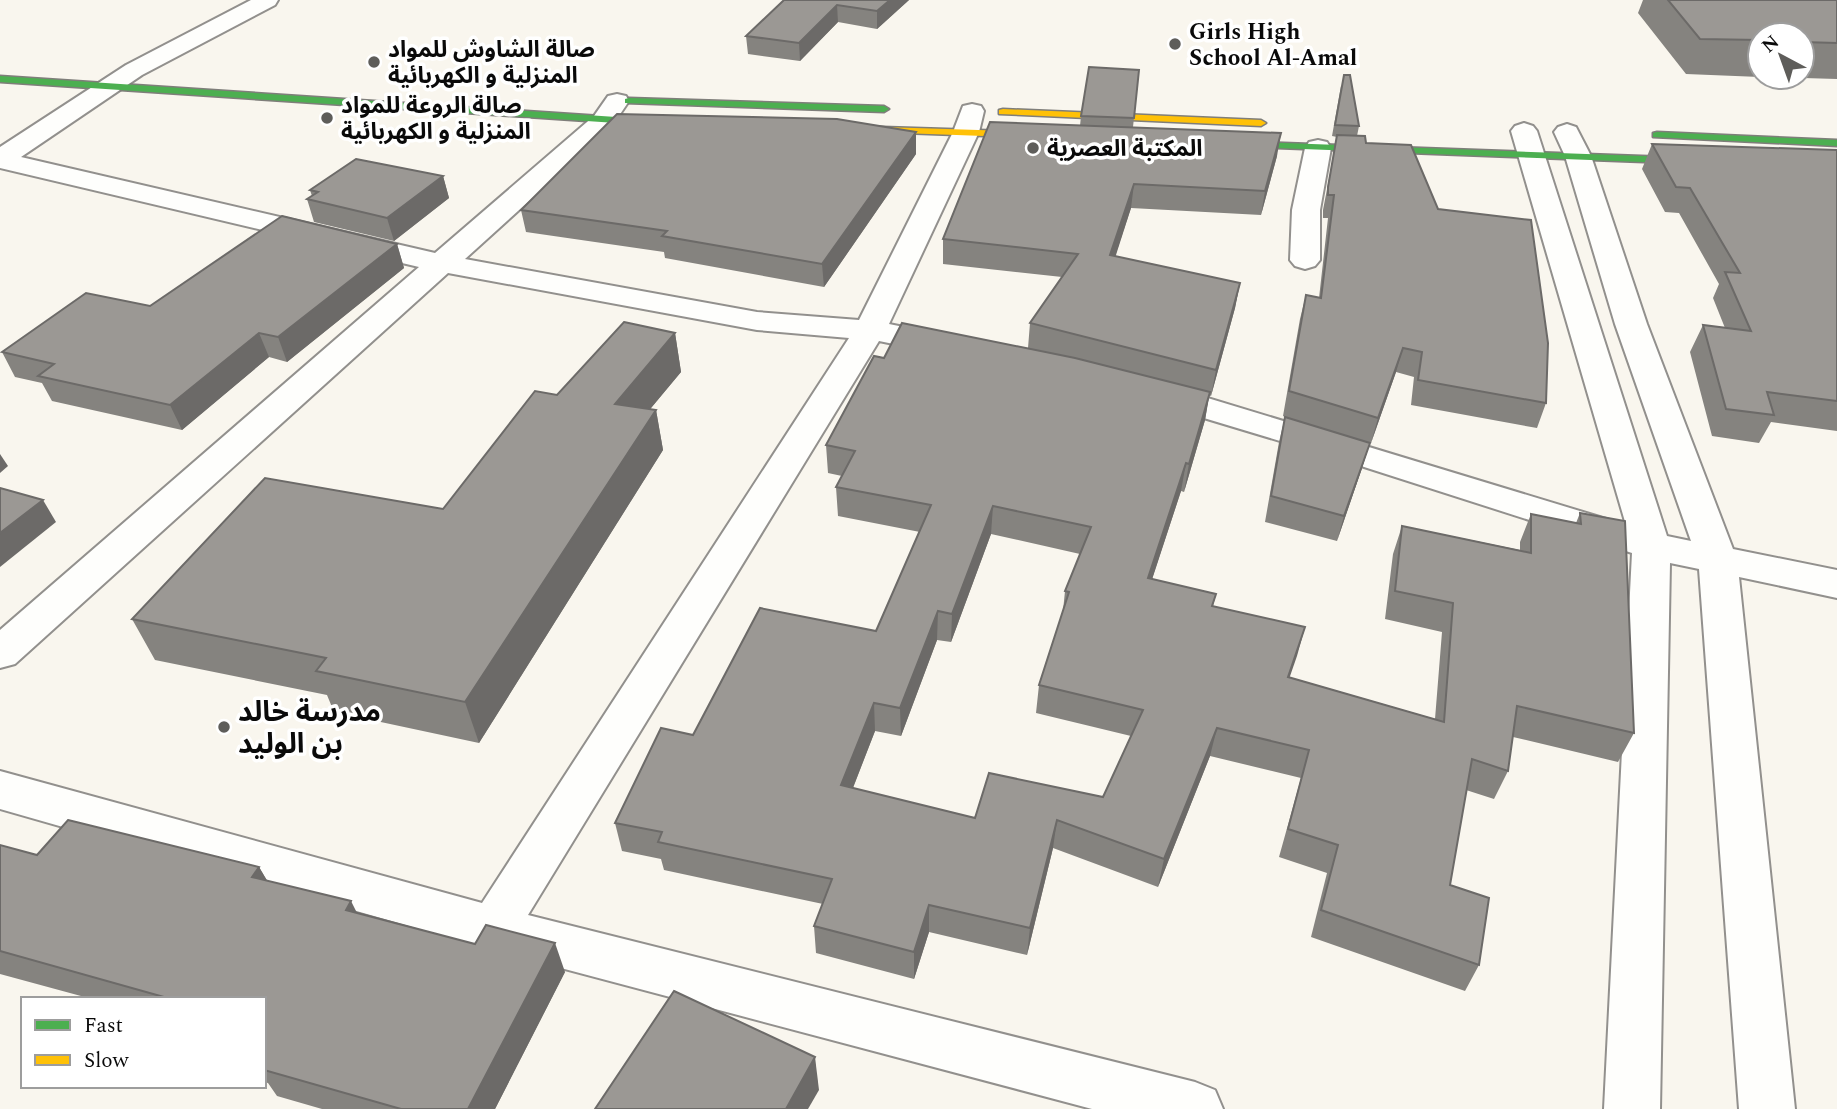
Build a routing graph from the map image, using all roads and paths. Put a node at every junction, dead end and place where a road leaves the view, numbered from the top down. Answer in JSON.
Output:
{"nodes":[{"id":1,"x":267,"y":0,"type":"edge"},
{"id":2,"x":134,"y":70,"type":"junction"},
{"id":3,"x":161,"y":72,"type":"dead end"},
{"id":4,"x":109,"y":77,"type":"junction"},
{"id":5,"x":0,"y":79,"type":"edge"},
{"id":6,"x":608,"y":107,"type":"junction"},
{"id":7,"x":895,"y":110,"type":"dead end"},
{"id":8,"x":966,"y":118,"type":"junction"},
{"id":9,"x":682,"y":123,"type":"edge"},
{"id":10,"x":1282,"y":124,"type":"dead end"},
{"id":11,"x":829,"y":128,"type":"edge"},
{"id":12,"x":1635,"y":134,"type":"dead end"},
{"id":13,"x":1061,"y":136,"type":"edge"},
{"id":14,"x":1547,"y":137,"type":"junction"},
{"id":15,"x":1210,"y":143,"type":"edge"},
{"id":16,"x":1837,"y":143,"type":"edge"},
{"id":17,"x":1318,"y":148,"type":"junction"},
{"id":18,"x":0,"y":159,"type":"edge"},
{"id":19,"x":1720,"y":162,"type":"edge"},
{"id":20,"x":1305,"y":260,"type":"dead end"},
{"id":21,"x":440,"y":263,"type":"junction"},
{"id":22,"x":870,"y":330,"type":"junction"},
{"id":23,"x":979,"y":351,"type":"edge"},
{"id":24,"x":1126,"y":385,"type":"edge"},
{"id":25,"x":1651,"y":546,"type":"junction"},
{"id":26,"x":1718,"y":562,"type":"junction"},
{"id":27,"x":1837,"y":584,"type":"edge"},
{"id":28,"x":0,"y":653,"type":"edge"},
{"id":29,"x":0,"y":790,"type":"edge"},
{"id":30,"x":494,"y":928,"type":"junction"},
{"id":31,"x":1195,"y":1109,"type":"edge"},
{"id":32,"x":1632,"y":1109,"type":"edge"},
{"id":33,"x":1767,"y":1109,"type":"edge"}],
"edges":[{"from":1,"to":2,"type":"street"},
{"from":2,"to":3,"type":"main road"},
{"from":2,"to":4,"type":"street"},
{"from":4,"to":5,"type":"main road"},
{"from":4,"to":6,"type":"main road"},
{"from":4,"to":18,"type":"street"},
{"from":6,"to":7,"type":"main road"},
{"from":6,"to":9,"type":"main road"},
{"from":6,"to":21,"type":"street"},
{"from":8,"to":10,"type":"main road"},
{"from":8,"to":11,"type":"main road"},
{"from":8,"to":13,"type":"main road"},
{"from":8,"to":22,"type":"street"},
{"from":12,"to":16,"type":"main road"},
{"from":14,"to":17,"type":"main road"},
{"from":14,"to":19,"type":"main road"},
{"from":14,"to":25,"type":"street"},
{"from":14,"to":26,"type":"street"},
{"from":15,"to":17,"type":"main road"},
{"from":17,"to":20,"type":"street"},
{"from":18,"to":21,"type":"street"},
{"from":21,"to":22,"type":"street"},
{"from":21,"to":28,"type":"street"},
{"from":22,"to":23,"type":"street"},
{"from":22,"to":30,"type":"street"},
{"from":24,"to":25,"type":"street"},
{"from":25,"to":26,"type":"street"},
{"from":25,"to":32,"type":"street"},
{"from":26,"to":27,"type":"street"},
{"from":26,"to":33,"type":"street"},
{"from":29,"to":30,"type":"street"},
{"from":30,"to":31,"type":"street"}]}
